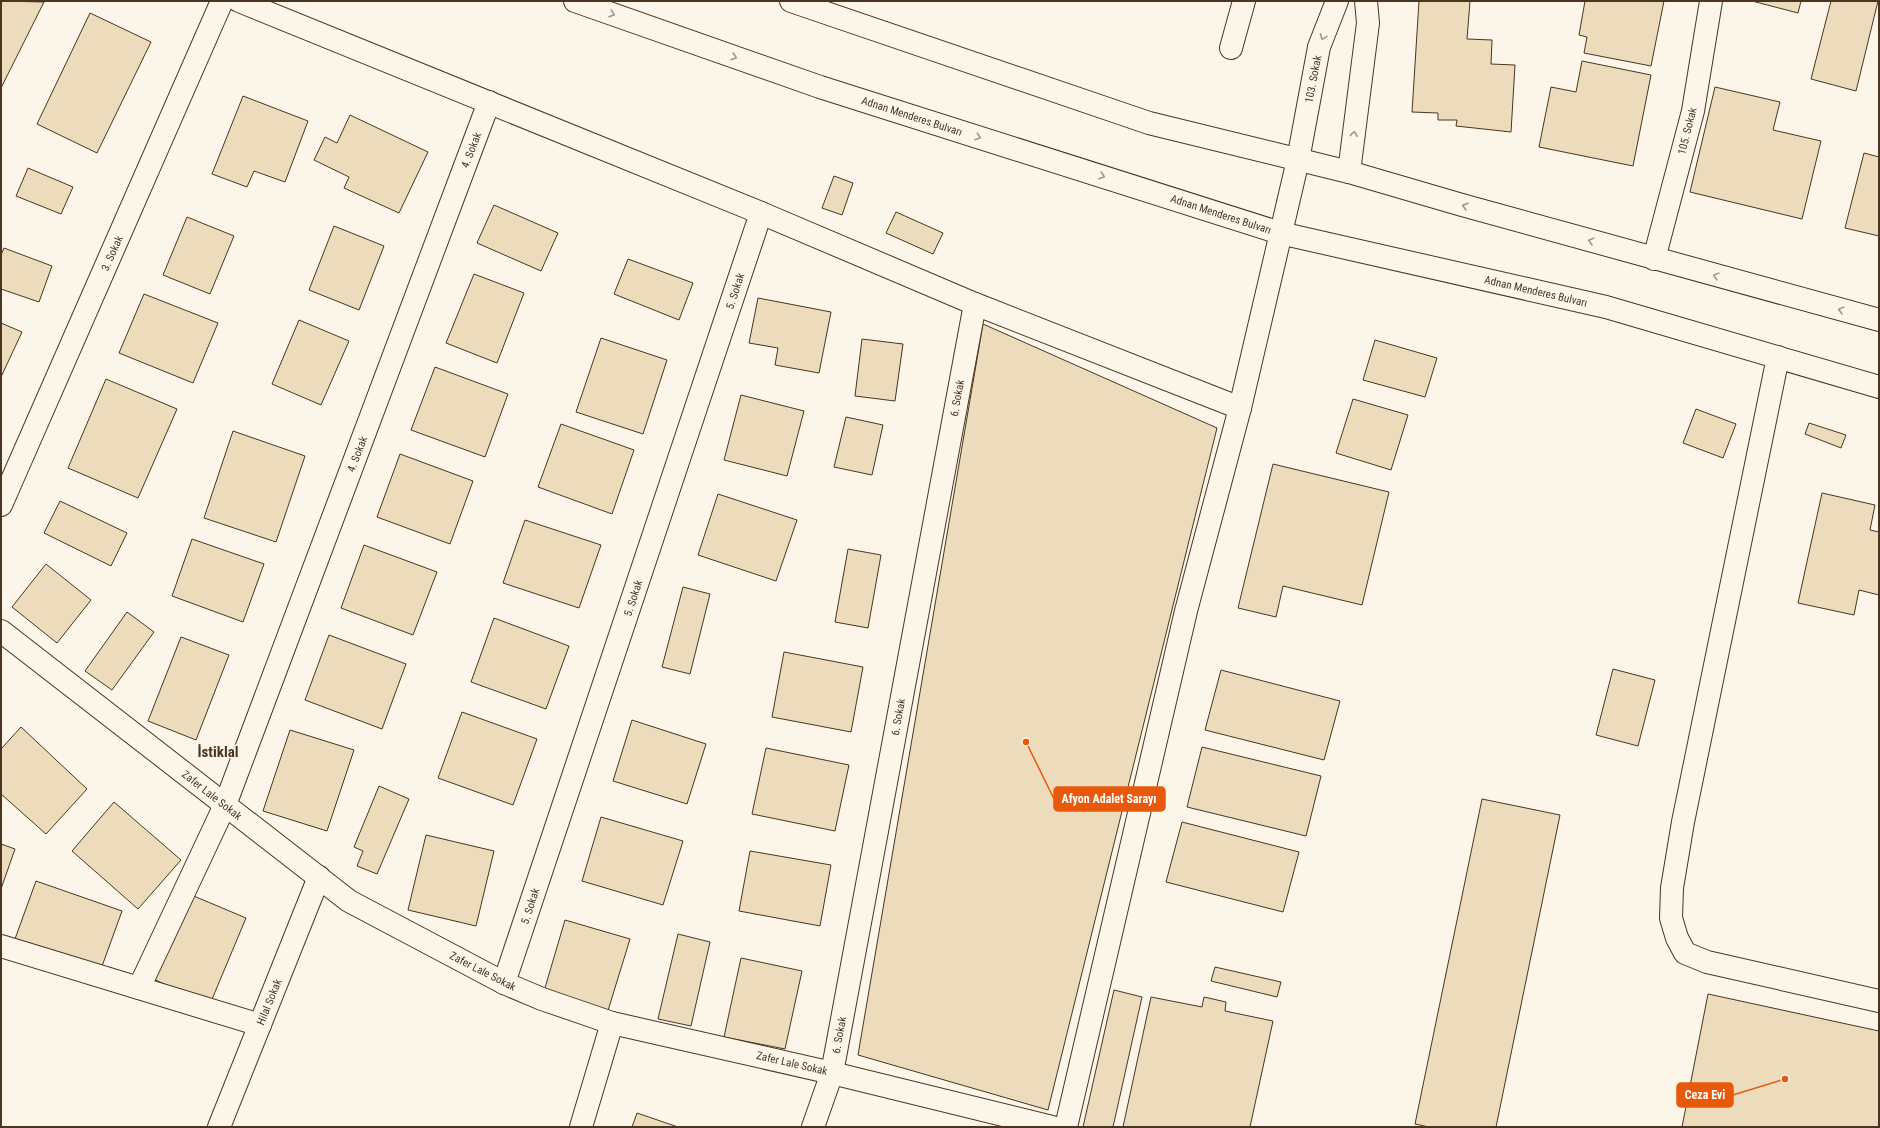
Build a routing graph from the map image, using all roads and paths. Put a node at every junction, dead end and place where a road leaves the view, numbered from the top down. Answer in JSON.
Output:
{"nodes":[{"id":1,"x":222,"y":1,"type":"edge"},
{"id":2,"x":239,"y":1,"type":"edge"},
{"id":3,"x":575,"y":1,"type":"edge"},
{"id":4,"x":1244,"y":1,"type":"edge"},
{"id":5,"x":1337,"y":1,"type":"edge"},
{"id":6,"x":1366,"y":1,"type":"edge"},
{"id":7,"x":1711,"y":1,"type":"edge"},
{"id":8,"x":801,"y":3,"type":"edge"},
{"id":9,"x":1232,"y":48,"type":"dead end"},
{"id":10,"x":489,"y":102,"type":"junction"},
{"id":11,"x":1298,"y":160,"type":"junction"},
{"id":12,"x":1349,"y":172,"type":"junction"},
{"id":13,"x":761,"y":213,"type":"junction"},
{"id":14,"x":1280,"y":233,"type":"junction"},
{"id":15,"x":1654,"y":259,"type":"junction"},
{"id":16,"x":975,"y":304,"type":"junction"},
{"id":17,"x":1879,"y":320,"type":"edge"},
{"id":18,"x":1778,"y":357,"type":"junction"},
{"id":19,"x":1879,"y":386,"type":"edge"},
{"id":20,"x":1240,"y":408,"type":"junction"},
{"id":21,"x":1,"y":505,"type":"edge"},
{"id":22,"x":1,"y":630,"type":"edge"},
{"id":23,"x":225,"y":805,"type":"junction"},
{"id":24,"x":319,"y":877,"type":"junction"},
{"id":25,"x":1,"y":946,"type":"edge"},
{"id":26,"x":504,"y":983,"type":"junction"},
{"id":27,"x":139,"y":988,"type":"junction"},
{"id":28,"x":1879,"y":1001,"type":"edge"},
{"id":29,"x":612,"y":1023,"type":"junction"},
{"id":30,"x":260,"y":1025,"type":"junction"},
{"id":31,"x":832,"y":1072,"type":"junction"},
{"id":32,"x":219,"y":1127,"type":"edge"},
{"id":33,"x":580,"y":1127,"type":"edge"},
{"id":34,"x":813,"y":1127,"type":"edge"},
{"id":35,"x":1052,"y":1127,"type":"edge"},
{"id":36,"x":1066,"y":1127,"type":"edge"}],
"edges":[{"from":1,"to":21,"type":"street","name":"3. Sokak"},
{"from":2,"to":10,"type":"street"},
{"from":3,"to":14,"type":"street","name":"Adnan Menderes Bulvarı","one_way":true},
{"from":4,"to":9,"type":"street"},
{"from":5,"to":11,"type":"street","name":"103. Sokak","one_way":true},
{"from":12,"to":6,"type":"street","one_way":true},
{"from":7,"to":15,"type":"street","name":"105. Sokak"},
{"from":8,"to":11,"type":"street"},
{"from":10,"to":13,"type":"street"},
{"from":10,"to":23,"type":"street","name":"4. Sokak"},
{"from":11,"to":12,"type":"street"},
{"from":11,"to":14,"type":"street","name":"103. Sokak"},
{"from":15,"to":12,"type":"street","one_way":true},
{"from":13,"to":16,"type":"street"},
{"from":13,"to":26,"type":"street","name":"5. Sokak"},
{"from":14,"to":18,"type":"street","name":"Adnan Menderes Bulvarı"},
{"from":14,"to":20,"type":"street","name":"103. Sokak"},
{"from":17,"to":15,"type":"street","one_way":true},
{"from":16,"to":20,"type":"street"},
{"from":16,"to":31,"type":"street","name":"6. Sokak"},
{"from":18,"to":19,"type":"street","name":"Adnan Menderes Bulvarı"},
{"from":18,"to":28,"type":"street"},
{"from":20,"to":36,"type":"street","name":"103. Sokak"},
{"from":22,"to":23,"type":"street","name":"Zafer Lale Sokak"},
{"from":23,"to":24,"type":"street","name":"Zafer Lale Sokak"},
{"from":23,"to":27,"type":"street","name":"4. Sokak"},
{"from":24,"to":26,"type":"street","name":"Zafer Lale Sokak"},
{"from":24,"to":30,"type":"street","name":"Hilal Sokak"},
{"from":25,"to":27,"type":"street"},
{"from":26,"to":29,"type":"street","name":"Zafer Lale Sokak"},
{"from":27,"to":30,"type":"street"},
{"from":29,"to":31,"type":"street","name":"Zafer Lale Sokak"},
{"from":29,"to":33,"type":"street"},
{"from":30,"to":32,"type":"street","name":"Hilal Sokak"},
{"from":31,"to":34,"type":"street","name":"6. Sokak"},
{"from":31,"to":35,"type":"street","name":"Zafer Lale Sokak"}]}
